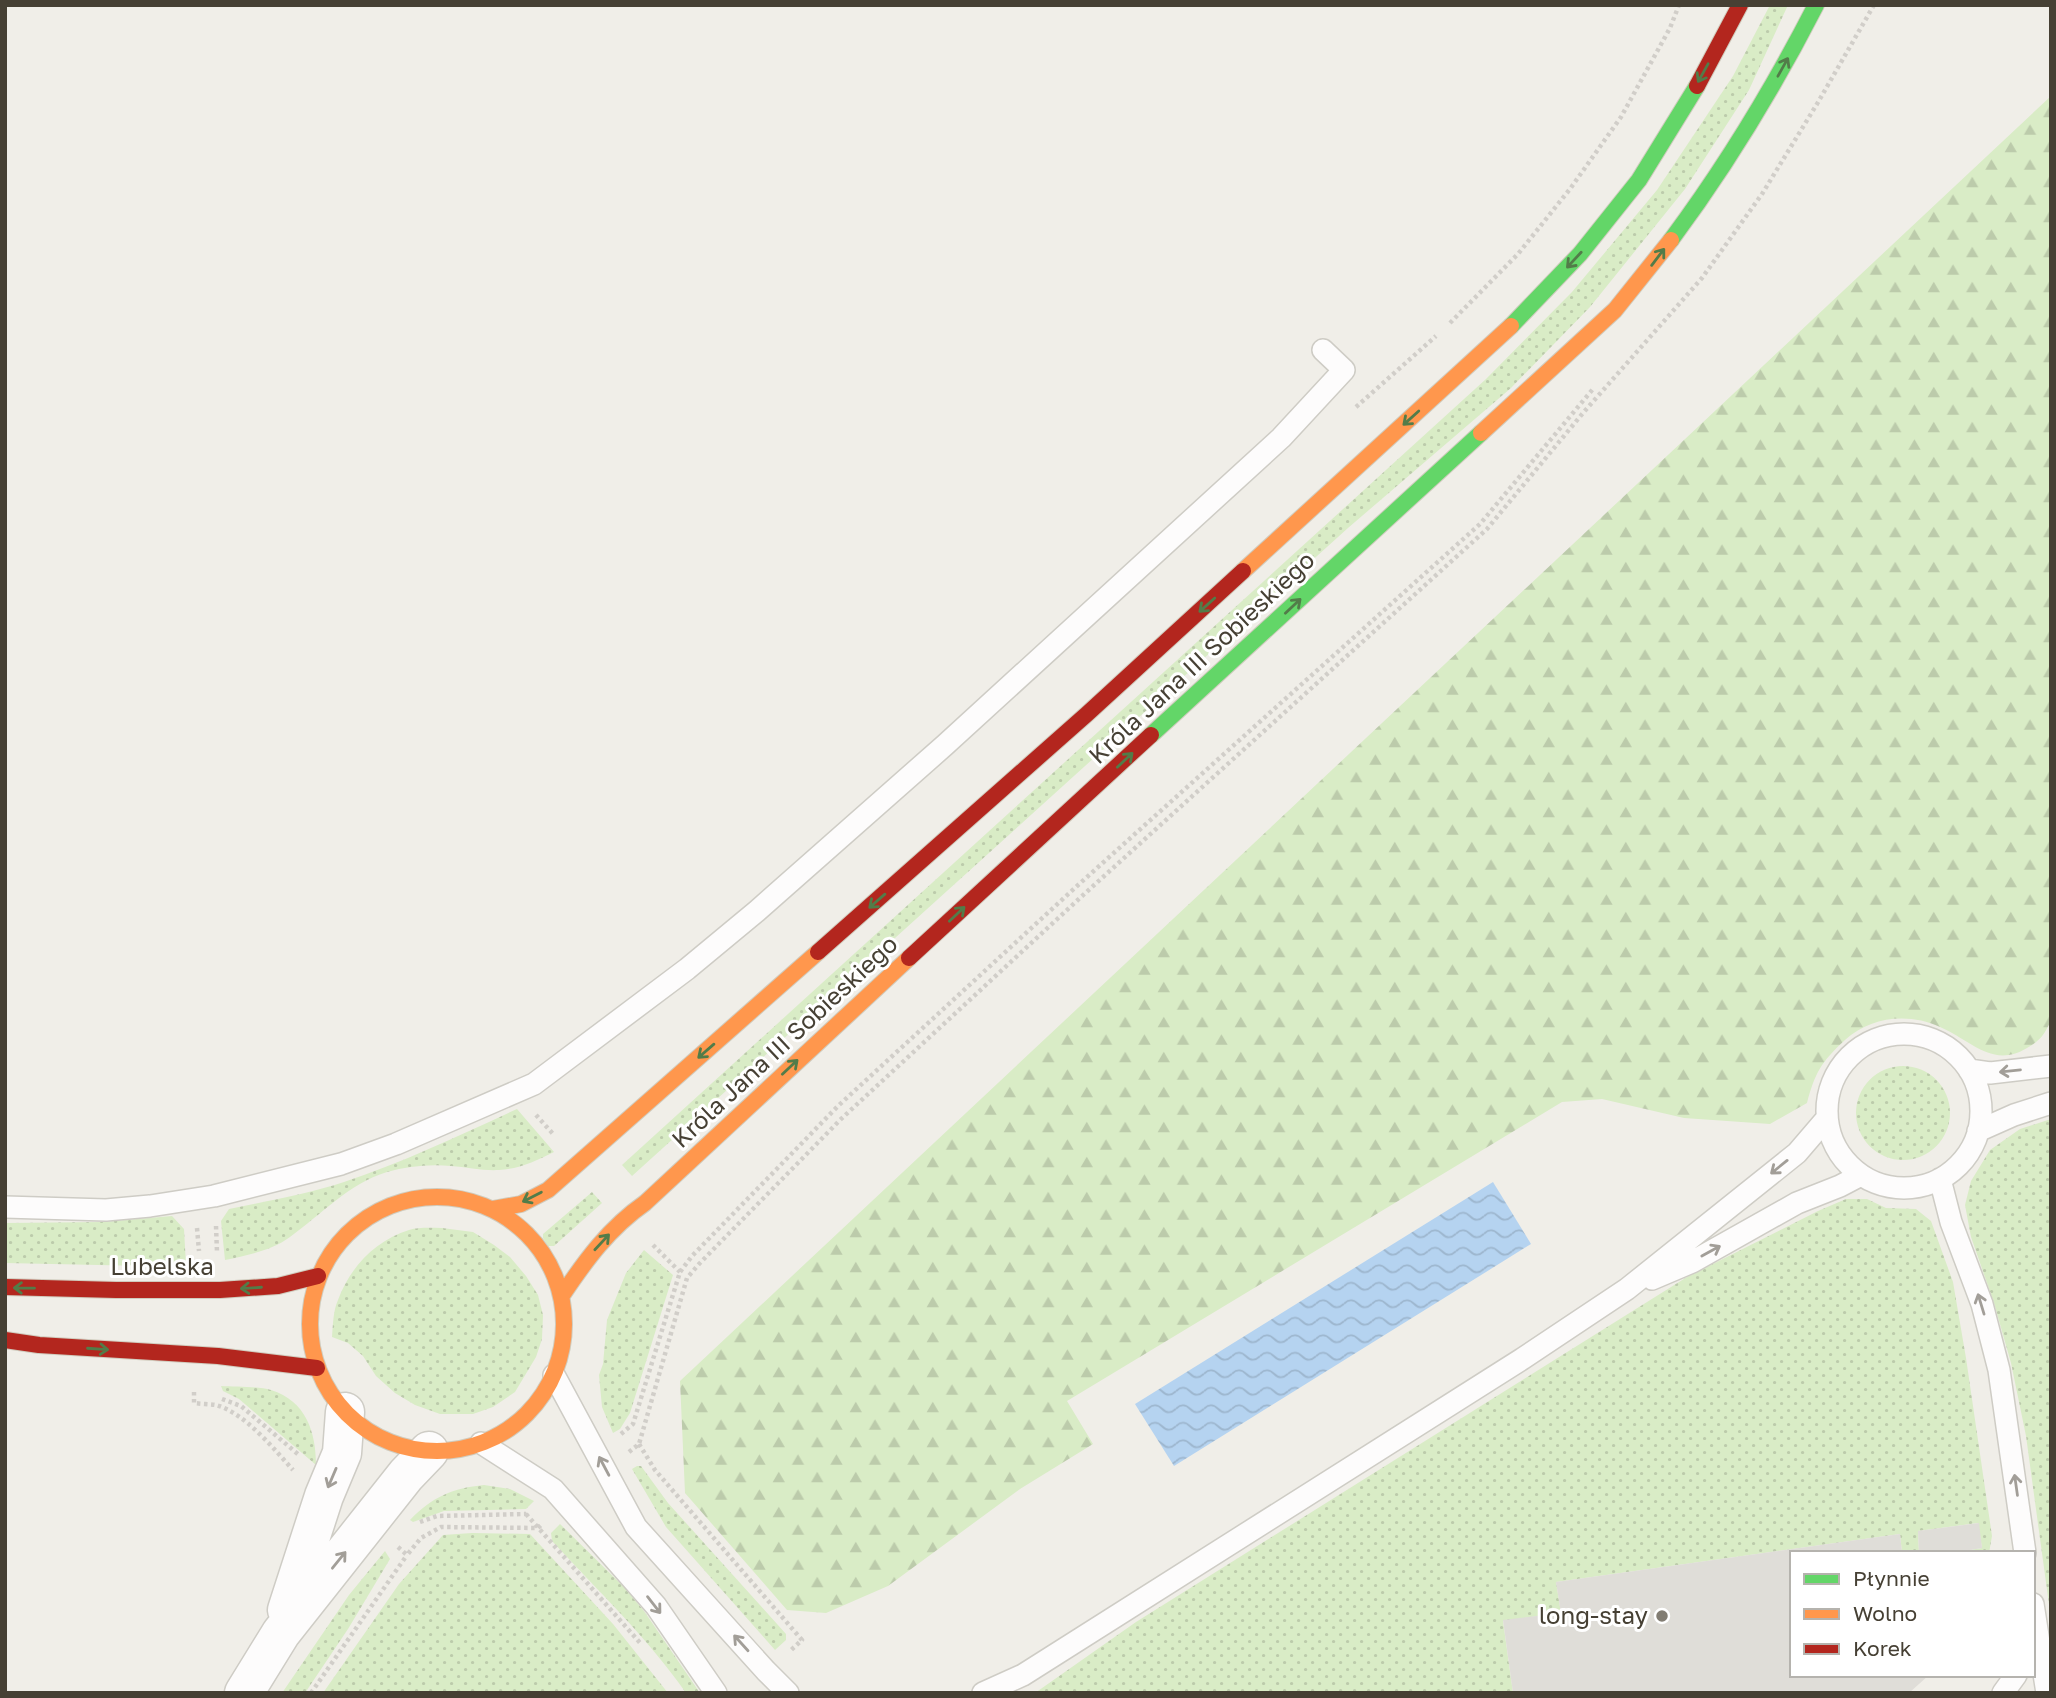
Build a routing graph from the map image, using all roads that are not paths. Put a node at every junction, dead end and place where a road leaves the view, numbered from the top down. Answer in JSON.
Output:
{"nodes":[{"id":1,"x":1740,"y":5,"type":"edge"},
{"id":2,"x":1816,"y":5,"type":"edge"},
{"id":3,"x":1323,"y":350,"type":"dead end"},
{"id":4,"x":2051,"y":1066,"type":"edge"},
{"id":5,"x":1969,"y":1070,"type":"junction"},
{"id":6,"x":2051,"y":1103,"type":"edge"},
{"id":7,"x":1827,"y":1118,"type":"junction"},
{"id":8,"x":1978,"y":1131,"type":"junction"},
{"id":9,"x":1861,"y":1175,"type":"junction"},
{"id":10,"x":1940,"y":1179,"type":"junction"},
{"id":11,"x":5,"y":1207,"type":"edge"},
{"id":12,"x":493,"y":1209,"type":"junction"},
{"id":13,"x":318,"y":1276,"type":"junction"},
{"id":14,"x":5,"y":1287,"type":"edge"},
{"id":15,"x":1627,"y":1289,"type":"junction"},
{"id":16,"x":562,"y":1297,"type":"junction"},
{"id":17,"x":5,"y":1340,"type":"edge"},
{"id":18,"x":317,"y":1368,"type":"junction"},
{"id":19,"x":554,"y":1375,"type":"junction"},
{"id":20,"x":345,"y":1412,"type":"junction"},
{"id":21,"x":481,"y":1443,"type":"junction"},
{"id":22,"x":429,"y":1451,"type":"junction"},
{"id":23,"x":2025,"y":1551,"type":"edge"},
{"id":24,"x":281,"y":1633,"type":"junction"},
{"id":25,"x":2036,"y":1646,"type":"edge"},
{"id":26,"x":1023,"y":1675,"type":"junction"},
{"id":27,"x":2015,"y":1677,"type":"edge"},
{"id":28,"x":244,"y":1693,"type":"edge"},
{"id":29,"x":716,"y":1693,"type":"edge"},
{"id":30,"x":788,"y":1693,"type":"edge"},
{"id":31,"x":983,"y":1693,"type":"edge"},
{"id":32,"x":1003,"y":1693,"type":"edge"},
{"id":33,"x":2003,"y":1693,"type":"edge"},
{"id":34,"x":2047,"y":1693,"type":"edge"}],
"edges":[{"from":1,"to":12,"type":"main road","name":"Króla Jana III Sobieskiego","one_way":true},
{"from":16,"to":2,"type":"main road","name":"Króla Jana III Sobieskiego","one_way":true},
{"from":3,"to":11,"type":"lane"},
{"from":4,"to":5,"type":"lane","one_way":true},
{"from":5,"to":7,"type":"lane"},
{"from":5,"to":8,"type":"lane"},
{"from":6,"to":8,"type":"lane"},
{"from":7,"to":9,"type":"lane"},
{"from":7,"to":15,"type":"lane","one_way":true},
{"from":8,"to":10,"type":"lane"},
{"from":9,"to":10,"type":"lane"},
{"from":15,"to":9,"type":"lane","one_way":true},
{"from":23,"to":10,"type":"lane","one_way":true},
{"from":12,"to":13,"type":"main road"},
{"from":12,"to":16,"type":"main road"},
{"from":13,"to":14,"type":"main road","name":"Lubelska","one_way":true},
{"from":13,"to":18,"type":"main road"},
{"from":15,"to":26,"type":"lane"},
{"from":16,"to":19,"type":"main road"},
{"from":17,"to":18,"type":"main road","one_way":true},
{"from":18,"to":20,"type":"main road"},
{"from":19,"to":21,"type":"main road"},
{"from":30,"to":19,"type":"lane","one_way":true},
{"from":20,"to":22,"type":"main road"},
{"from":20,"to":24,"type":"street","one_way":true},
{"from":21,"to":22,"type":"main road"},
{"from":21,"to":29,"type":"lane","one_way":true},
{"from":24,"to":22,"type":"street","one_way":true},
{"from":24,"to":28,"type":"street"},
{"from":25,"to":34,"type":"lane"},
{"from":26,"to":31,"type":"lane"},
{"from":26,"to":32,"type":"lane"},
{"from":27,"to":33,"type":"lane"}]}
